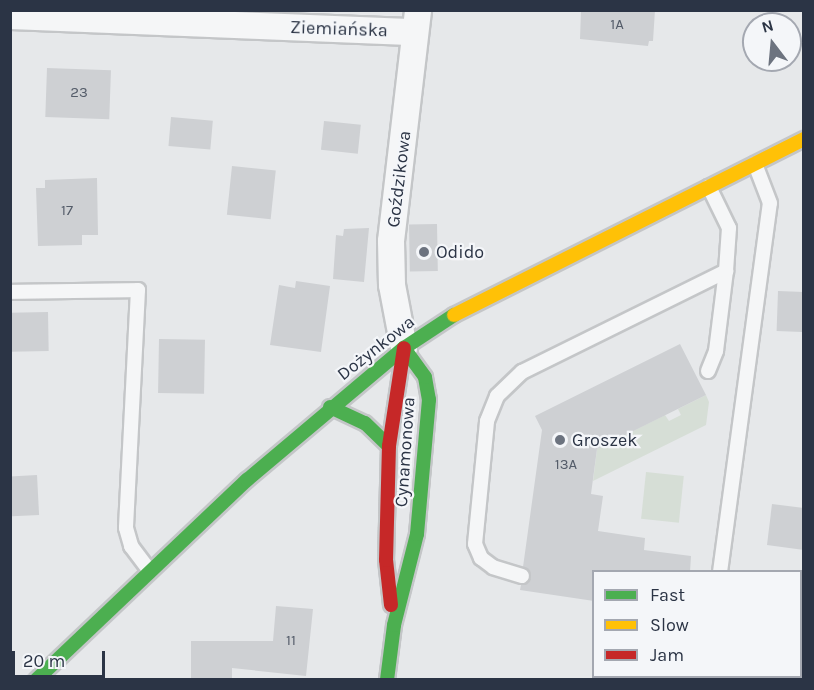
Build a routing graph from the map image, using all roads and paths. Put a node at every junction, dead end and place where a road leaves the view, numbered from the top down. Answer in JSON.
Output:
{"nodes":[{"id":1,"x":153,"y":15,"type":"edge"},
{"id":2,"x":10,"y":16,"type":"edge"},
{"id":3,"x":416,"y":21,"type":"edge"},
{"id":4,"x":804,"y":139,"type":"edge"},
{"id":5,"x":755,"y":164,"type":"junction"},
{"id":6,"x":709,"y":187,"type":"junction"},
{"id":7,"x":726,"y":271,"type":"junction"},
{"id":8,"x":10,"y":292,"type":"edge"},
{"id":9,"x":404,"y":348,"type":"junction"},
{"id":10,"x":708,"y":371,"type":"dead end"},
{"id":11,"x":330,"y":407,"type":"junction"},
{"id":12,"x":389,"y":446,"type":"junction"},
{"id":13,"x":720,"y":570,"type":"edge"},
{"id":14,"x":150,"y":571,"type":"junction"},
{"id":15,"x":522,"y":576,"type":"dead end"},
{"id":16,"x":394,"y":625,"type":"junction"},
{"id":17,"x":36,"y":680,"type":"edge"},
{"id":18,"x":387,"y":680,"type":"edge"}],
"edges":[{"from":1,"to":2,"type":"street","name":"Ziemiańska"},
{"from":1,"to":3,"type":"street","name":"Ziemiańska"},
{"from":3,"to":9,"type":"street","name":"Goździkowa"},
{"from":4,"to":5,"type":"street","name":"Dożynkowa"},
{"from":5,"to":6,"type":"street","name":"Dożynkowa"},
{"from":5,"to":13,"type":"lane"},
{"from":6,"to":7,"type":"lane"},
{"from":6,"to":9,"type":"street","name":"Dożynkowa"},
{"from":7,"to":10,"type":"lane"},
{"from":7,"to":15,"type":"lane"},
{"from":8,"to":14,"type":"lane"},
{"from":9,"to":11,"type":"street","name":"Dożynkowa"},
{"from":9,"to":12,"type":"street","name":"Cynamonowa"},
{"from":9,"to":16,"type":"street","name":"Cynamonowa"},
{"from":11,"to":12,"type":"street","name":"Cynamonowa"},
{"from":11,"to":14,"type":"street","name":"Dożynkowa"},
{"from":12,"to":16,"type":"street","name":"Cynamonowa"},
{"from":14,"to":17,"type":"street","name":"Dożynkowa"},
{"from":16,"to":18,"type":"street","name":"Cynamonowa"}]}
